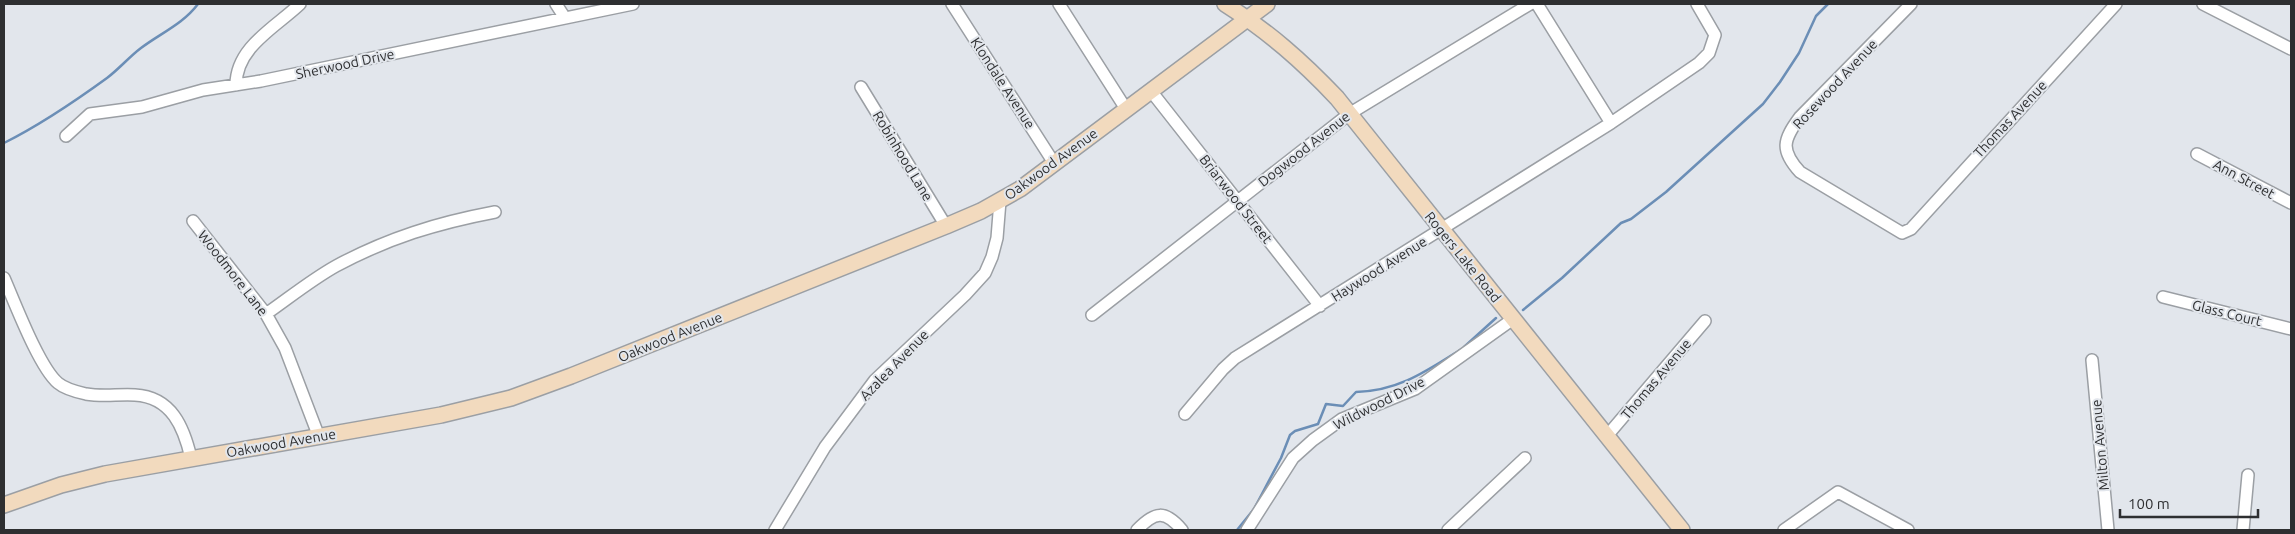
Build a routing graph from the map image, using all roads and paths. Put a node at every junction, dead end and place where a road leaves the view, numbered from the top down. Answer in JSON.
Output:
{"nodes":[{"id":1,"x":300,"y":4,"type":"edge"},
{"id":2,"x":556,"y":4,"type":"edge"},
{"id":3,"x":633,"y":4,"type":"edge"},
{"id":4,"x":952,"y":4,"type":"edge"},
{"id":5,"x":1060,"y":4,"type":"edge"},
{"id":6,"x":1225,"y":4,"type":"edge"},
{"id":7,"x":1267,"y":4,"type":"edge"},
{"id":8,"x":1530,"y":4,"type":"edge"},
{"id":9,"x":1537,"y":4,"type":"edge"},
{"id":10,"x":1697,"y":4,"type":"edge"},
{"id":11,"x":1911,"y":4,"type":"edge"},
{"id":12,"x":2116,"y":4,"type":"edge"},
{"id":13,"x":2204,"y":4,"type":"edge"},
{"id":14,"x":565,"y":18,"type":"junction"},
{"id":15,"x":1248,"y":18,"type":"junction"},
{"id":16,"x":2291,"y":49,"type":"edge"},
{"id":17,"x":236,"y":85,"type":"junction"},
{"id":18,"x":861,"y":87,"type":"dead end"},
{"id":19,"x":1151,"y":91,"type":"junction"},
{"id":20,"x":1126,"y":109,"type":"junction"},
{"id":21,"x":1349,"y":114,"type":"junction"},
{"id":22,"x":1611,"y":123,"type":"junction"},
{"id":23,"x":66,"y":136,"type":"dead end"},
{"id":24,"x":2197,"y":154,"type":"dead end"},
{"id":25,"x":1054,"y":163,"type":"junction"},
{"id":26,"x":1000,"y":201,"type":"junction"},
{"id":27,"x":1238,"y":201,"type":"junction"},
{"id":28,"x":2291,"y":203,"type":"edge"},
{"id":29,"x":495,"y":212,"type":"dead end"},
{"id":30,"x":193,"y":221,"type":"dead end"},
{"id":31,"x":946,"y":226,"type":"junction"},
{"id":32,"x":1442,"y":230,"type":"junction"},
{"id":33,"x":1902,"y":233,"type":"joint"},
{"id":34,"x":4,"y":278,"type":"edge"},
{"id":35,"x":2163,"y":297,"type":"dead end"},
{"id":36,"x":1320,"y":306,"type":"junction"},
{"id":37,"x":266,"y":314,"type":"junction"},
{"id":38,"x":1092,"y":315,"type":"dead end"},
{"id":39,"x":1513,"y":319,"type":"junction"},
{"id":40,"x":1705,"y":321,"type":"dead end"},
{"id":41,"x":2291,"y":329,"type":"edge"},
{"id":42,"x":2092,"y":360,"type":"dead end"},
{"id":43,"x":1185,"y":414,"type":"dead end"},
{"id":44,"x":319,"y":437,"type":"junction"},
{"id":45,"x":1606,"y":437,"type":"junction"},
{"id":46,"x":191,"y":458,"type":"junction"},
{"id":47,"x":1525,"y":458,"type":"dead end"},
{"id":48,"x":2248,"y":475,"type":"dead end"},
{"id":49,"x":4,"y":506,"type":"edge"},
{"id":50,"x":775,"y":530,"type":"edge"},
{"id":51,"x":1137,"y":530,"type":"edge"},
{"id":52,"x":1182,"y":530,"type":"edge"},
{"id":53,"x":1247,"y":530,"type":"edge"},
{"id":54,"x":1450,"y":530,"type":"edge"},
{"id":55,"x":1682,"y":530,"type":"edge"},
{"id":56,"x":1784,"y":530,"type":"edge"},
{"id":57,"x":1908,"y":530,"type":"edge"},
{"id":58,"x":2108,"y":530,"type":"edge"},
{"id":59,"x":2242,"y":530,"type":"edge"}],
"edges":[{"from":1,"to":17,"type":"street"},
{"from":2,"to":14,"type":"street"},
{"from":3,"to":14,"type":"street","name":"Sherwood Drive"},
{"from":4,"to":25,"type":"street","name":"Klondale Avenue"},
{"from":5,"to":20,"type":"street"},
{"from":6,"to":15,"type":"street","name":"Rogers Lake Road"},
{"from":7,"to":15,"type":"street","name":"Oakwood Avenue"},
{"from":8,"to":21,"type":"street","name":"Dogwood Avenue"},
{"from":9,"to":22,"type":"street"},
{"from":10,"to":22,"type":"street","name":"Haywood Avenue"},
{"from":11,"to":33,"type":"street","name":"Rosewood Avenue"},
{"from":12,"to":33,"type":"street","name":"Thomas Avenue"},
{"from":13,"to":16,"type":"street"},
{"from":14,"to":17,"type":"street","name":"Sherwood Drive"},
{"from":15,"to":19,"type":"street","name":"Oakwood Avenue"},
{"from":15,"to":21,"type":"street","name":"Rogers Lake Road"},
{"from":17,"to":23,"type":"street","name":"Sherwood Drive"},
{"from":18,"to":31,"type":"street","name":"Robinhood Lane"},
{"from":19,"to":20,"type":"street","name":"Oakwood Avenue"},
{"from":19,"to":27,"type":"street","name":"Briarwood Street"},
{"from":20,"to":25,"type":"street","name":"Oakwood Avenue"},
{"from":21,"to":27,"type":"street","name":"Dogwood Avenue"},
{"from":21,"to":32,"type":"street","name":"Rogers Lake Road"},
{"from":22,"to":32,"type":"street","name":"Haywood Avenue"},
{"from":24,"to":28,"type":"street","name":"Ann Street"},
{"from":25,"to":26,"type":"street","name":"Oakwood Avenue"},
{"from":26,"to":31,"type":"street","name":"Oakwood Avenue"},
{"from":26,"to":50,"type":"street","name":"Azalea Avenue"},
{"from":27,"to":36,"type":"street","name":"Briarwood Street"},
{"from":27,"to":38,"type":"street","name":"Dogwood Avenue"},
{"from":29,"to":37,"type":"street"},
{"from":30,"to":37,"type":"street","name":"Woodmore Lane"},
{"from":31,"to":44,"type":"street","name":"Oakwood Avenue"},
{"from":32,"to":36,"type":"street","name":"Haywood Avenue"},
{"from":32,"to":39,"type":"street","name":"Rogers Lake Road"},
{"from":34,"to":46,"type":"street"},
{"from":35,"to":41,"type":"street","name":"Glass Court"},
{"from":36,"to":43,"type":"street","name":"Haywood Avenue"},
{"from":37,"to":44,"type":"street","name":"Woodmore Lane"},
{"from":39,"to":45,"type":"street","name":"Rogers Lake Road"},
{"from":39,"to":53,"type":"street","name":"Wildwood Drive"},
{"from":40,"to":45,"type":"street","name":"Thomas Avenue"},
{"from":42,"to":58,"type":"street","name":"Milton Avenue"},
{"from":44,"to":46,"type":"street","name":"Oakwood Avenue"},
{"from":45,"to":55,"type":"street","name":"Rogers Lake Road"},
{"from":46,"to":49,"type":"street","name":"Oakwood Avenue"},
{"from":47,"to":54,"type":"street"},
{"from":48,"to":59,"type":"street"},
{"from":51,"to":52,"type":"street"},
{"from":56,"to":57,"type":"street"}]}
